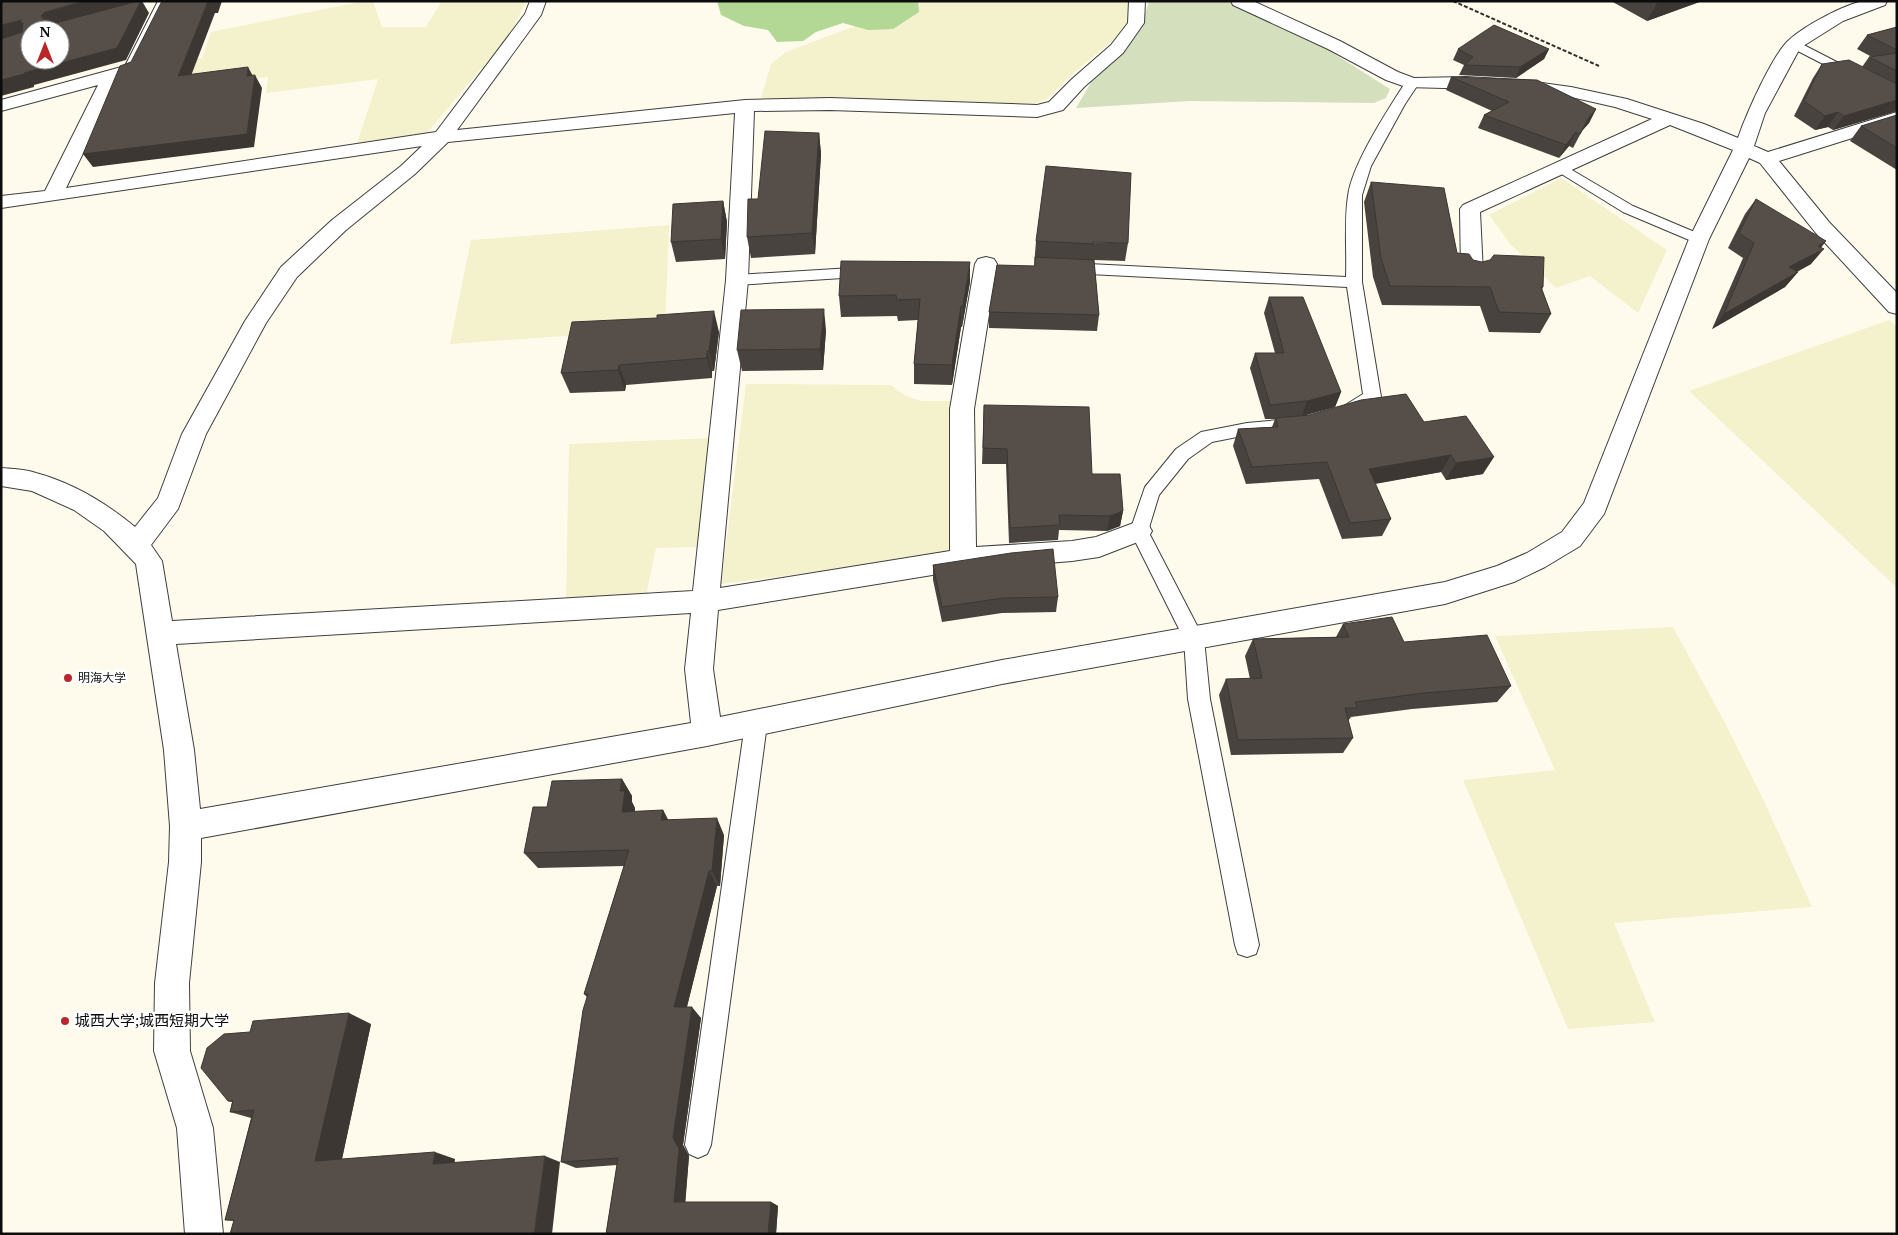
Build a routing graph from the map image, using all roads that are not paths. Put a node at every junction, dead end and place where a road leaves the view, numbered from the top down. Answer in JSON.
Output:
{"nodes":[{"id":1,"x":166,"y":1,"type":"edge"},
{"id":2,"x":538,"y":1,"type":"edge"},
{"id":3,"x":1137,"y":1,"type":"edge"},
{"id":4,"x":1239,"y":1,"type":"edge"},
{"id":5,"x":1879,"y":1,"type":"edge"},
{"id":6,"x":147,"y":7,"type":"dead end"},
{"id":7,"x":1794,"y":44,"type":"junction"},
{"id":8,"x":112,"y":76,"type":"junction"},
{"id":9,"x":1412,"y":83,"type":"junction"},
{"id":10,"x":1897,"y":98,"type":"edge"},
{"id":11,"x":1,"y":106,"type":"edge"},
{"id":12,"x":745,"y":106,"type":"junction"},
{"id":13,"x":1897,"y":118,"type":"edge"},
{"id":14,"x":1668,"y":119,"type":"junction"},
{"id":15,"x":442,"y":137,"type":"junction"},
{"id":16,"x":1756,"y":153,"type":"junction"},
{"id":17,"x":1560,"y":167,"type":"junction"},
{"id":18,"x":52,"y":196,"type":"junction"},
{"id":19,"x":1,"y":202,"type":"edge"},
{"id":20,"x":1699,"y":239,"type":"junction"},
{"id":21,"x":986,"y":265,"type":"dead end"},
{"id":22,"x":1055,"y":268,"type":"edge"},
{"id":23,"x":886,"y":271,"type":"edge"},
{"id":24,"x":1472,"y":273,"type":"edge"},
{"id":25,"x":737,"y":280,"type":"junction"},
{"id":26,"x":1354,"y":282,"type":"junction"},
{"id":27,"x":1897,"y":307,"type":"edge"},
{"id":28,"x":1,"y":477,"type":"edge"},
{"id":29,"x":1139,"y":532,"type":"junction"},
{"id":30,"x":137,"y":544,"type":"junction"},
{"id":31,"x":963,"y":559,"type":"junction"},
{"id":32,"x":706,"y":601,"type":"junction"},
{"id":33,"x":159,"y":633,"type":"junction"},
{"id":34,"x":1194,"y":639,"type":"junction"},
{"id":35,"x":756,"y":724,"type":"junction"},
{"id":36,"x":707,"y":733,"type":"junction"},
{"id":37,"x":186,"y":826,"type":"junction"},
{"id":38,"x":1247,"y":944,"type":"dead end"},
{"id":39,"x":698,"y":1145,"type":"dead end"},
{"id":40,"x":204,"y":1234,"type":"edge"}],
"edges":[{"from":1,"to":6,"type":"street"},
{"from":1,"to":8,"type":"street"},
{"from":2,"to":15,"type":"street"},
{"from":3,"to":12,"type":"street"},
{"from":4,"to":9,"type":"street"},
{"from":5,"to":7,"type":"street"},
{"from":7,"to":10,"type":"lane"},
{"from":7,"to":16,"type":"street"},
{"from":8,"to":11,"type":"street"},
{"from":8,"to":18,"type":"street"},
{"from":9,"to":14,"type":"street"},
{"from":9,"to":26,"type":"lane"},
{"from":12,"to":15,"type":"street"},
{"from":12,"to":25,"type":"street"},
{"from":13,"to":16,"type":"street"},
{"from":14,"to":16,"type":"street"},
{"from":14,"to":17,"type":"street"},
{"from":15,"to":18,"type":"street"},
{"from":15,"to":30,"type":"street"},
{"from":16,"to":20,"type":"street"},
{"from":16,"to":27,"type":"street"},
{"from":17,"to":20,"type":"lane"},
{"from":17,"to":24,"type":"street"},
{"from":18,"to":19,"type":"street"},
{"from":20,"to":34,"type":"street"},
{"from":21,"to":31,"type":"street"},
{"from":22,"to":26,"type":"lane"},
{"from":23,"to":25,"type":"lane"},
{"from":25,"to":32,"type":"street"},
{"from":26,"to":29,"type":"lane"},
{"from":28,"to":30,"type":"street"},
{"from":29,"to":31,"type":"street"},
{"from":29,"to":34,"type":"lane"},
{"from":30,"to":33,"type":"street"},
{"from":31,"to":32,"type":"street"},
{"from":32,"to":33,"type":"street"},
{"from":32,"to":36,"type":"street"},
{"from":33,"to":37,"type":"street"},
{"from":34,"to":35,"type":"street"},
{"from":34,"to":38,"type":"lane"},
{"from":35,"to":36,"type":"street"},
{"from":35,"to":39,"type":"lane"},
{"from":36,"to":37,"type":"street"},
{"from":37,"to":40,"type":"street"}]}
